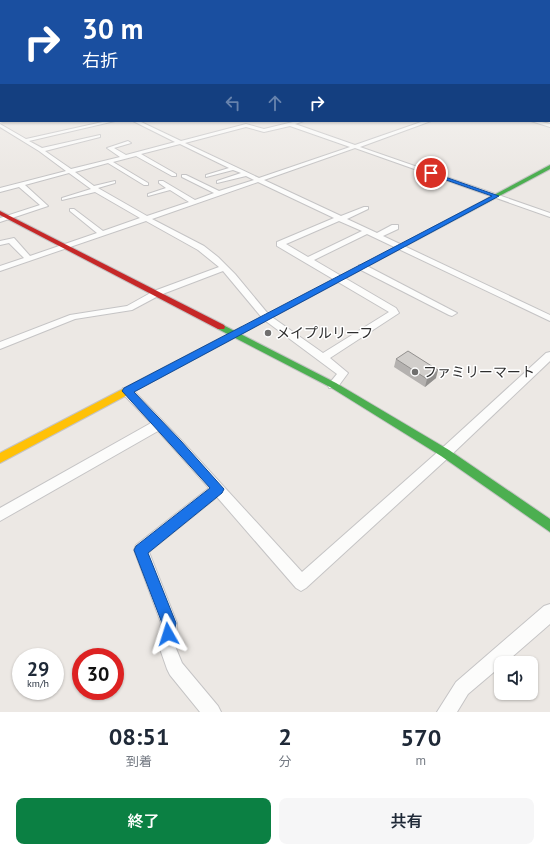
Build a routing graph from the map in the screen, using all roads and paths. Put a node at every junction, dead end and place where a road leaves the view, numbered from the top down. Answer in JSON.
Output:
{"nodes":[{"id":1,"x":103,"y":122,"type":"edge"},
{"id":2,"x":137,"y":122,"type":"edge"},
{"id":3,"x":284,"y":122,"type":"edge"},
{"id":4,"x":298,"y":122,"type":"edge"},
{"id":5,"x":426,"y":122,"type":"edge"},
{"id":6,"x":536,"y":122,"type":"edge"},
{"id":7,"x":290,"y":124,"type":"junction"},
{"id":8,"x":0,"y":125,"type":"edge"},
{"id":9,"x":550,"y":126,"type":"edge"},
{"id":10,"x":13,"y":132,"type":"junction"},
{"id":11,"x":7,"y":134,"type":"dead end"},
{"id":12,"x":98,"y":136,"type":"dead end"},
{"id":13,"x":26,"y":140,"type":"junction"},
{"id":14,"x":179,"y":142,"type":"junction"},
{"id":15,"x":128,"y":143,"type":"dead end"},
{"id":16,"x":355,"y":146,"type":"junction"},
{"id":17,"x":41,"y":150,"type":"junction"},
{"id":18,"x":137,"y":154,"type":"junction"},
{"id":19,"x":125,"y":157,"type":"junction"},
{"id":20,"x":108,"y":161,"type":"junction"},
{"id":21,"x":550,"y":167,"type":"edge"},
{"id":22,"x":233,"y":168,"type":"junction"},
{"id":23,"x":71,"y":171,"type":"junction"},
{"id":24,"x":245,"y":174,"type":"junction"},
{"id":25,"x":174,"y":175,"type":"dead end"},
{"id":26,"x":184,"y":176,"type":"dead end"},
{"id":27,"x":208,"y":176,"type":"dead end"},
{"id":28,"x":259,"y":180,"type":"junction"},
{"id":29,"x":114,"y":182,"type":"dead end"},
{"id":30,"x":160,"y":182,"type":"dead end"},
{"id":31,"x":219,"y":182,"type":"dead end"},
{"id":32,"x":146,"y":184,"type":"dead end"},
{"id":33,"x":21,"y":185,"type":"junction"},
{"id":34,"x":171,"y":188,"type":"junction"},
{"id":35,"x":94,"y":189,"type":"junction"},
{"id":36,"x":0,"y":190,"type":"edge"},
{"id":37,"x":220,"y":194,"type":"junction"},
{"id":38,"x":150,"y":195,"type":"dead end"},
{"id":39,"x":496,"y":196,"type":"junction"},
{"id":40,"x":64,"y":199,"type":"dead end"},
{"id":41,"x":194,"y":202,"type":"junction"},
{"id":42,"x":366,"y":208,"type":"dead end"},
{"id":43,"x":72,"y":210,"type":"dead end"},
{"id":44,"x":0,"y":213,"type":"edge"},
{"id":45,"x":550,"y":215,"type":"edge"},
{"id":46,"x":4,"y":218,"type":"edge"},
{"id":47,"x":146,"y":218,"type":"junction"},
{"id":48,"x":340,"y":219,"type":"junction"},
{"id":49,"x":395,"y":227,"type":"dead end"},
{"id":50,"x":368,"y":231,"type":"junction"},
{"id":51,"x":103,"y":234,"type":"junction"},
{"id":52,"x":377,"y":236,"type":"junction"},
{"id":53,"x":0,"y":243,"type":"edge"},
{"id":54,"x":66,"y":246,"type":"junction"},
{"id":55,"x":400,"y":246,"type":"junction"},
{"id":56,"x":29,"y":259,"type":"junction"},
{"id":57,"x":308,"y":260,"type":"junction"},
{"id":58,"x":362,"y":266,"type":"junction"},
{"id":59,"x":224,"y":268,"type":"junction"},
{"id":60,"x":0,"y":269,"type":"edge"},
{"id":61,"x":339,"y":278,"type":"junction"},
{"id":62,"x":157,"y":293,"type":"junction"},
{"id":63,"x":452,"y":313,"type":"dead end"},
{"id":64,"x":266,"y":317,"type":"junction"},
{"id":65,"x":550,"y":318,"type":"edge"},
{"id":66,"x":236,"y":334,"type":"junction"},
{"id":67,"x":0,"y":346,"type":"edge"},
{"id":68,"x":550,"y":355,"type":"edge"},
{"id":69,"x":323,"y":358,"type":"junction"},
{"id":70,"x":334,"y":385,"type":"junction"},
{"id":71,"x":127,"y":391,"type":"junction"},
{"id":72,"x":158,"y":425,"type":"junction"},
{"id":73,"x":445,"y":453,"type":"junction"},
{"id":74,"x":0,"y":458,"type":"edge"},
{"id":75,"x":218,"y":489,"type":"junction"},
{"id":76,"x":0,"y":516,"type":"edge"},
{"id":77,"x":550,"y":526,"type":"edge"},
{"id":78,"x":550,"y":612,"type":"edge"},
{"id":79,"x":212,"y":712,"type":"edge"},
{"id":80,"x":446,"y":712,"type":"edge"}],
"edges":[{"from":1,"to":13,"type":"street"},
{"from":2,"to":14,"type":"street"},
{"from":3,"to":7,"type":"street"},
{"from":4,"to":7,"type":"street"},
{"from":5,"to":16,"type":"street"},
{"from":6,"to":9,"type":"street"},
{"from":7,"to":14,"type":"street"},
{"from":7,"to":16,"type":"street"},
{"from":8,"to":10,"type":"street"},
{"from":10,"to":11,"type":"street"},
{"from":10,"to":13,"type":"street"},
{"from":12,"to":17,"type":"street"},
{"from":13,"to":17,"type":"street"},
{"from":14,"to":18,"type":"street"},
{"from":14,"to":22,"type":"street"},
{"from":15,"to":19,"type":"street"},
{"from":16,"to":28,"type":"street"},
{"from":16,"to":39,"type":"street"},
{"from":17,"to":23,"type":"street"},
{"from":18,"to":19,"type":"street"},
{"from":18,"to":25,"type":"street"},
{"from":19,"to":20,"type":"street"},
{"from":20,"to":23,"type":"street"},
{"from":20,"to":32,"type":"street"},
{"from":21,"to":39,"type":"street"},
{"from":22,"to":24,"type":"street"},
{"from":22,"to":27,"type":"street"},
{"from":23,"to":33,"type":"street"},
{"from":23,"to":35,"type":"street"},
{"from":24,"to":28,"type":"street"},
{"from":24,"to":31,"type":"street"},
{"from":26,"to":37,"type":"street"},
{"from":28,"to":37,"type":"street"},
{"from":28,"to":48,"type":"street"},
{"from":29,"to":35,"type":"street"},
{"from":30,"to":34,"type":"street"},
{"from":33,"to":36,"type":"street"},
{"from":33,"to":46,"type":"street"},
{"from":34,"to":38,"type":"street"},
{"from":34,"to":41,"type":"street"},
{"from":35,"to":40,"type":"street"},
{"from":35,"to":47,"type":"street"},
{"from":37,"to":41,"type":"street"},
{"from":39,"to":45,"type":"street"},
{"from":39,"to":55,"type":"street"},
{"from":41,"to":47,"type":"street"},
{"from":42,"to":48,"type":"street"},
{"from":43,"to":51,"type":"street"},
{"from":44,"to":46,"type":"street"},
{"from":46,"to":54,"type":"street"},
{"from":47,"to":51,"type":"street"},
{"from":47,"to":59,"type":"street"},
{"from":48,"to":50,"type":"street"},
{"from":48,"to":57,"type":"street"},
{"from":49,"to":52,"type":"street"},
{"from":50,"to":52,"type":"street"},
{"from":50,"to":57,"type":"street"},
{"from":51,"to":54,"type":"street"},
{"from":52,"to":55,"type":"street"},
{"from":53,"to":56,"type":"street"},
{"from":54,"to":56,"type":"street"},
{"from":54,"to":62,"type":"street"},
{"from":55,"to":58,"type":"street"},
{"from":55,"to":65,"type":"street"},
{"from":56,"to":60,"type":"street"},
{"from":57,"to":61,"type":"street"},
{"from":58,"to":61,"type":"street"},
{"from":58,"to":63,"type":"street"},
{"from":59,"to":62,"type":"street"},
{"from":59,"to":64,"type":"street"},
{"from":61,"to":64,"type":"street"},
{"from":61,"to":69,"type":"street"},
{"from":62,"to":66,"type":"street"},
{"from":62,"to":67,"type":"street"},
{"from":64,"to":66,"type":"street"},
{"from":64,"to":69,"type":"street"},
{"from":66,"to":70,"type":"street"},
{"from":66,"to":71,"type":"street"},
{"from":68,"to":73,"type":"street"},
{"from":69,"to":70,"type":"street"},
{"from":70,"to":73,"type":"street"},
{"from":71,"to":72,"type":"street"},
{"from":71,"to":74,"type":"street"},
{"from":72,"to":75,"type":"street"},
{"from":72,"to":76,"type":"street"},
{"from":73,"to":75,"type":"street"},
{"from":73,"to":77,"type":"street"},
{"from":75,"to":79,"type":"street"},
{"from":78,"to":80,"type":"street"}]}
